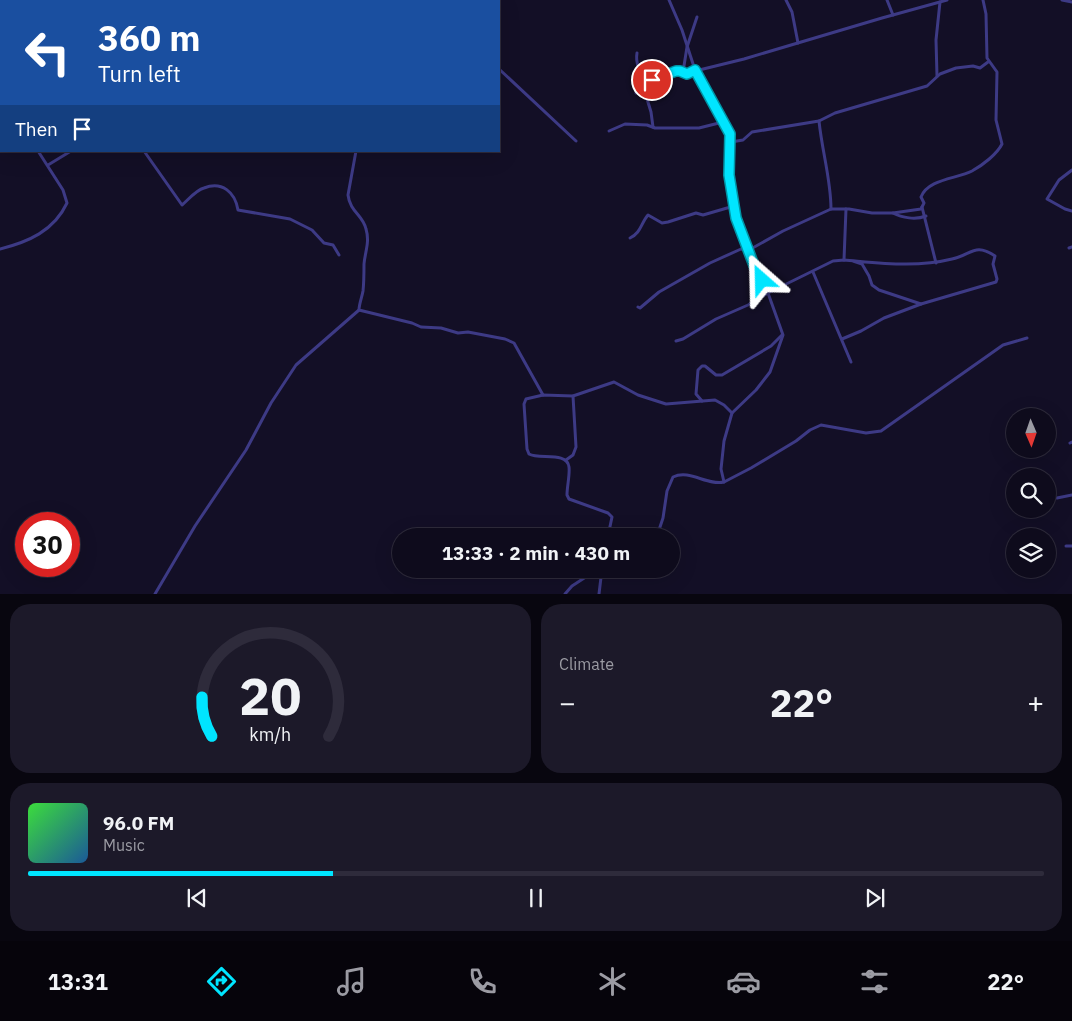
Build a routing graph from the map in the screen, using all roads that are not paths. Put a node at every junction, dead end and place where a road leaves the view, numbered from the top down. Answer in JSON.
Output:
{"nodes":[{"id":1,"x":669,"y":0,"type":"edge"},
{"id":2,"x":786,"y":0,"type":"edge"},
{"id":3,"x":887,"y":0,"type":"edge"},
{"id":4,"x":947,"y":0,"type":"edge"},
{"id":5,"x":983,"y":0,"type":"edge"},
{"id":6,"x":1062,"y":0,"type":"edge"},
{"id":7,"x":940,"y":2,"type":"junction"},
{"id":8,"x":1072,"y":2,"type":"edge"},
{"id":9,"x":893,"y":15,"type":"junction"},
{"id":10,"x":697,"y":17,"type":"dead end"},
{"id":11,"x":798,"y":44,"type":"junction"},
{"id":12,"x":687,"y":48,"type":"junction"},
{"id":13,"x":637,"y":54,"type":"dead end"},
{"id":14,"x":988,"y":62,"type":"junction"},
{"id":15,"x":500,"y":70,"type":"edge"},
{"id":16,"x":695,"y":70,"type":"junction"},
{"id":17,"x":683,"y":72,"type":"junction"},
{"id":18,"x":937,"y":77,"type":"junction"},
{"id":19,"x":646,"y":83,"type":"junction"},
{"id":20,"x":644,"y":89,"type":"junction"},
{"id":21,"x":636,"y":93,"type":"dead end"},
{"id":22,"x":723,"y":122,"type":"junction"},
{"id":23,"x":819,"y":122,"type":"junction"},
{"id":24,"x":653,"y":127,"type":"junction"},
{"id":25,"x":609,"y":131,"type":"dead end"},
{"id":26,"x":576,"y":141,"type":"dead end"},
{"id":27,"x":730,"y":142,"type":"junction"},
{"id":28,"x":39,"y":152,"type":"edge"},
{"id":29,"x":69,"y":152,"type":"edge"},
{"id":30,"x":145,"y":152,"type":"edge"},
{"id":31,"x":356,"y":152,"type":"edge"},
{"id":32,"x":48,"y":165,"type":"junction"},
{"id":33,"x":1072,"y":170,"type":"edge"},
{"id":34,"x":734,"y":206,"type":"junction"},
{"id":35,"x":922,"y":206,"type":"junction"},
{"id":36,"x":832,"y":209,"type":"junction"},
{"id":37,"x":846,"y":209,"type":"junction"},
{"id":38,"x":1072,"y":211,"type":"edge"},
{"id":39,"x":894,"y":213,"type":"junction"},
{"id":40,"x":926,"y":216,"type":"junction"},
{"id":41,"x":630,"y":238,"type":"dead end"},
{"id":42,"x":0,"y":249,"type":"edge"},
{"id":43,"x":749,"y":250,"type":"junction"},
{"id":44,"x":339,"y":255,"type":"dead end"},
{"id":45,"x":844,"y":260,"type":"junction"},
{"id":46,"x":854,"y":261,"type":"junction"},
{"id":47,"x":936,"y":263,"type":"junction"},
{"id":48,"x":813,"y":272,"type":"junction"},
{"id":49,"x":768,"y":293,"type":"junction"},
{"id":50,"x":921,"y":304,"type":"junction"},
{"id":51,"x":638,"y":307,"type":"dead end"},
{"id":52,"x":359,"y":310,"type":"junction"},
{"id":53,"x":783,"y":335,"type":"junction"},
{"id":54,"x":1027,"y":338,"type":"dead end"},
{"id":55,"x":842,"y":339,"type":"junction"},
{"id":56,"x":676,"y":341,"type":"dead end"},
{"id":57,"x":850,"y":362,"type":"dead end"},
{"id":58,"x":543,"y":395,"type":"junction"},
{"id":59,"x":573,"y":396,"type":"junction"},
{"id":60,"x":702,"y":401,"type":"junction"},
{"id":61,"x":732,"y":413,"type":"junction"},
{"id":62,"x":566,"y":460,"type":"junction"},
{"id":63,"x":724,"y":482,"type":"junction"},
{"id":64,"x":1072,"y":495,"type":"edge"},
{"id":65,"x":1057,"y":498,"type":"dead end"},
{"id":66,"x":610,"y":528,"type":"edge"},
{"id":67,"x":660,"y":528,"type":"edge"},
{"id":68,"x":1066,"y":546,"type":"dead end"},
{"id":69,"x":1072,"y":546,"type":"edge"},
{"id":70,"x":584,"y":578,"type":"edge"},
{"id":71,"x":601,"y":578,"type":"edge"},
{"id":72,"x":155,"y":594,"type":"edge"},
{"id":73,"x":565,"y":594,"type":"edge"},
{"id":74,"x":600,"y":594,"type":"edge"}],
"edges":[{"from":1,"to":12,"type":"street"},
{"from":2,"to":11,"type":"street"},
{"from":3,"to":9,"type":"street"},
{"from":4,"to":7,"type":"street"},
{"from":5,"to":14,"type":"street"},
{"from":6,"to":8,"type":"street"},
{"from":7,"to":9,"type":"street"},
{"from":7,"to":18,"type":"street"},
{"from":9,"to":11,"type":"street"},
{"from":10,"to":12,"type":"street"},
{"from":11,"to":16,"type":"street"},
{"from":12,"to":16,"type":"street"},
{"from":12,"to":17,"type":"street"},
{"from":13,"to":19,"type":"street"},
{"from":14,"to":18,"type":"street"},
{"from":14,"to":35,"type":"street"},
{"from":15,"to":26,"type":"street"},
{"from":16,"to":17,"type":"street"},
{"from":16,"to":22,"type":"street"},
{"from":17,"to":19,"type":"street"},
{"from":18,"to":23,"type":"street"},
{"from":19,"to":20,"type":"street"},
{"from":20,"to":21,"type":"street"},
{"from":20,"to":24,"type":"street"},
{"from":22,"to":24,"type":"street"},
{"from":22,"to":27,"type":"street"},
{"from":23,"to":27,"type":"street"},
{"from":23,"to":36,"type":"street"},
{"from":24,"to":25,"type":"street"},
{"from":27,"to":34,"type":"street"},
{"from":28,"to":32,"type":"street"},
{"from":29,"to":32,"type":"street"},
{"from":30,"to":44,"type":"street"},
{"from":31,"to":52,"type":"street"},
{"from":32,"to":42,"type":"street"},
{"from":33,"to":38,"type":"street"},
{"from":34,"to":41,"type":"street"},
{"from":34,"to":43,"type":"street"},
{"from":35,"to":39,"type":"street"},
{"from":35,"to":40,"type":"street"},
{"from":36,"to":37,"type":"street"},
{"from":36,"to":43,"type":"street"},
{"from":37,"to":39,"type":"street"},
{"from":37,"to":45,"type":"street"},
{"from":39,"to":40,"type":"street"},
{"from":40,"to":47,"type":"street"},
{"from":43,"to":49,"type":"street"},
{"from":43,"to":51,"type":"street"},
{"from":45,"to":46,"type":"street"},
{"from":45,"to":48,"type":"street"},
{"from":46,"to":47,"type":"street"},
{"from":46,"to":50,"type":"street"},
{"from":47,"to":50,"type":"street"},
{"from":48,"to":49,"type":"street"},
{"from":48,"to":55,"type":"street"},
{"from":49,"to":53,"type":"street"},
{"from":49,"to":56,"type":"street"},
{"from":50,"to":55,"type":"street"},
{"from":52,"to":58,"type":"street"},
{"from":52,"to":72,"type":"street"},
{"from":53,"to":60,"type":"street"},
{"from":53,"to":61,"type":"street"},
{"from":54,"to":63,"type":"street"},
{"from":55,"to":57,"type":"street"},
{"from":58,"to":59,"type":"street"},
{"from":58,"to":62,"type":"street"},
{"from":59,"to":60,"type":"street"},
{"from":59,"to":62,"type":"street"},
{"from":60,"to":61,"type":"street"},
{"from":61,"to":63,"type":"street"},
{"from":62,"to":66,"type":"street"},
{"from":63,"to":67,"type":"street"},
{"from":64,"to":65,"type":"street"},
{"from":68,"to":69,"type":"street"},
{"from":70,"to":73,"type":"street"},
{"from":71,"to":74,"type":"street"}]}
